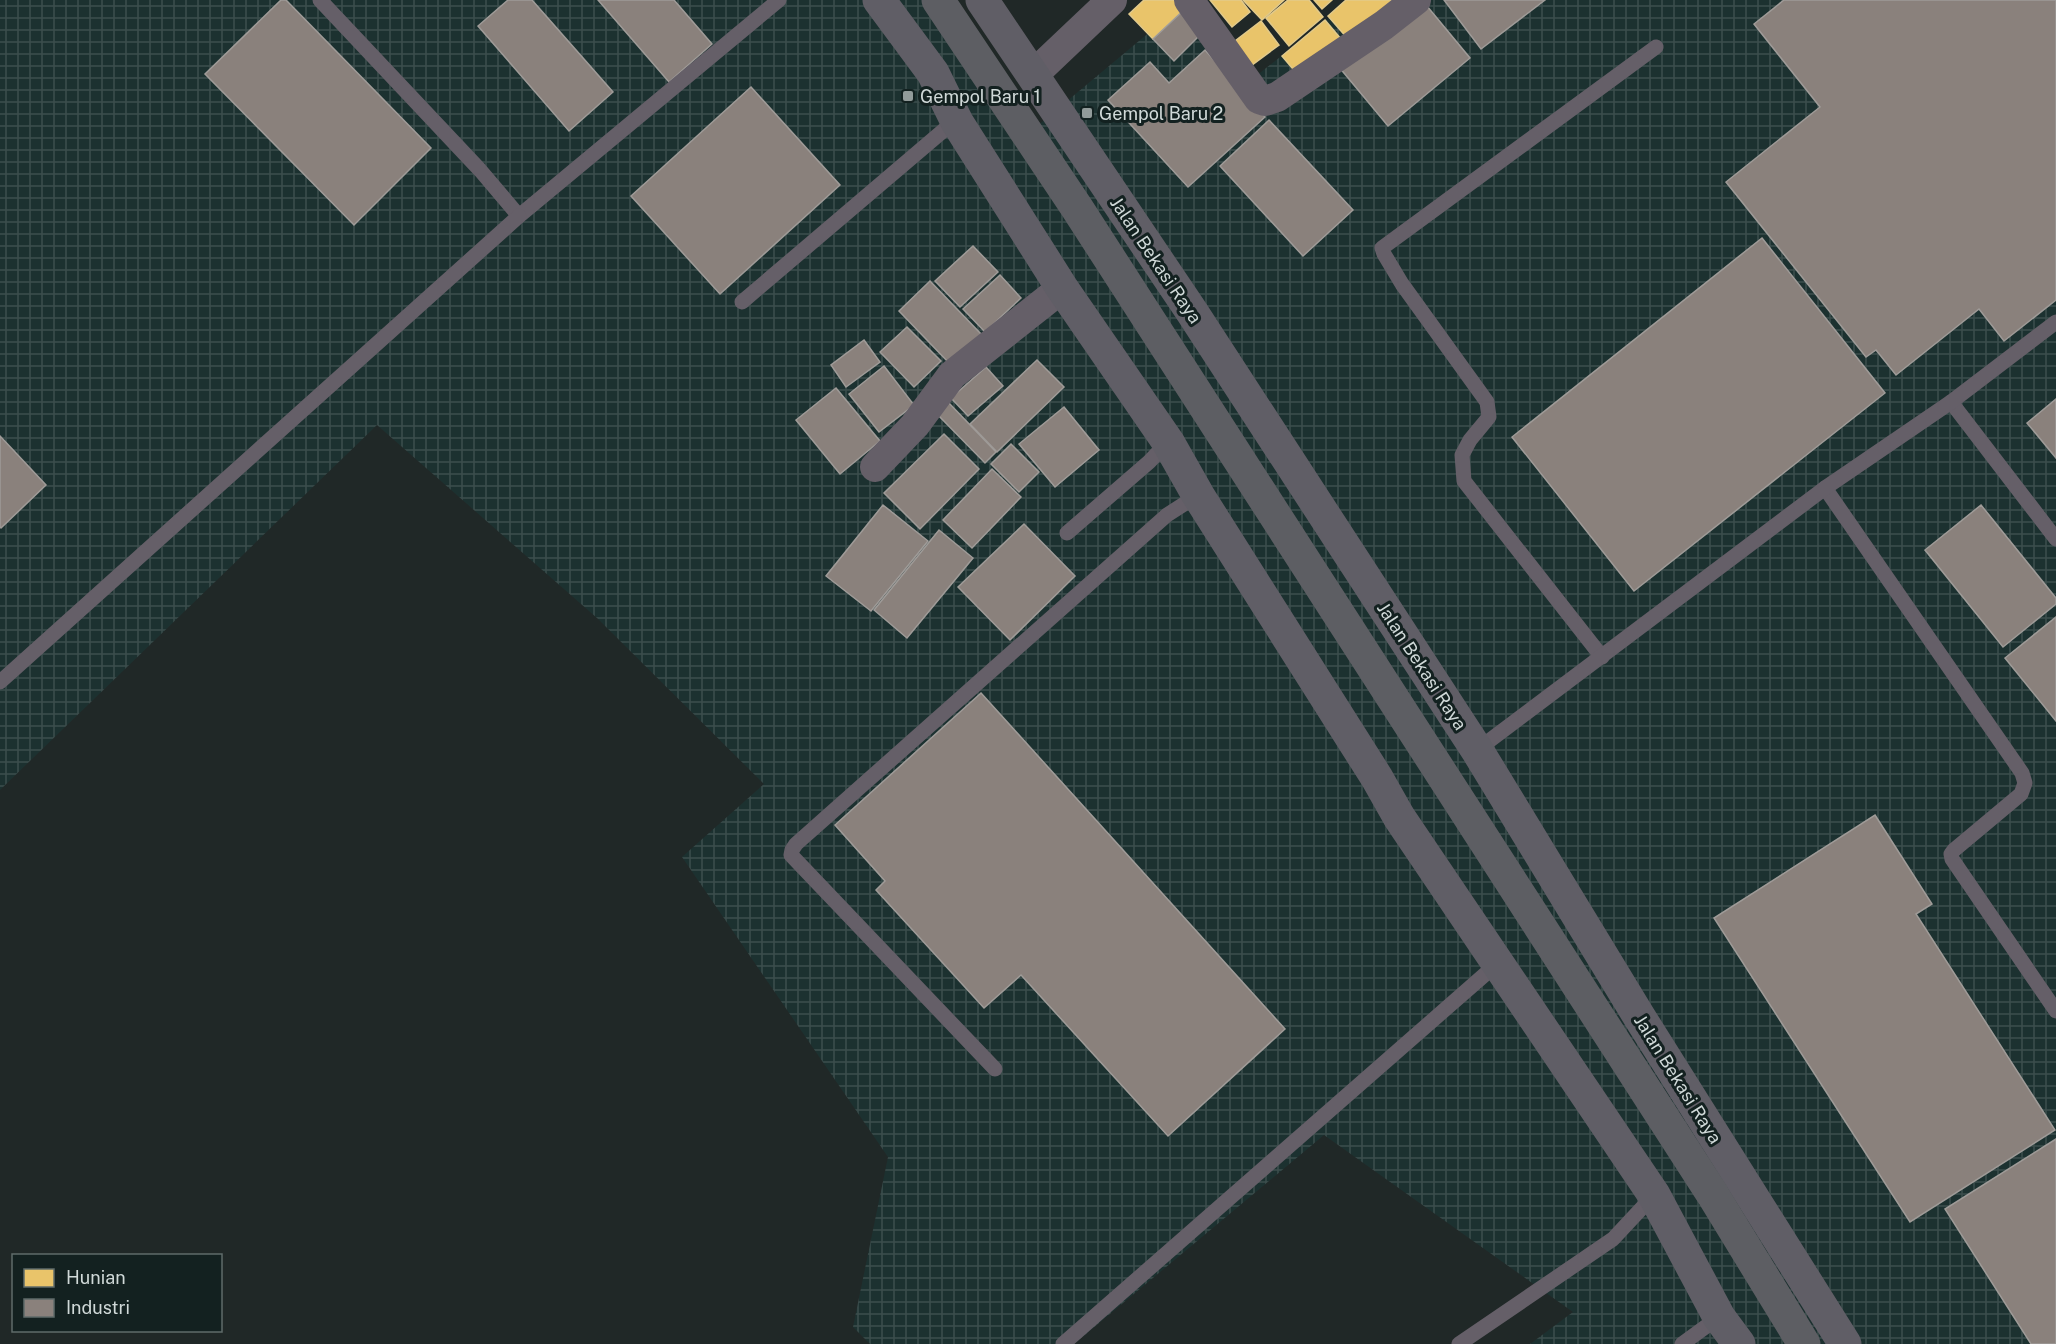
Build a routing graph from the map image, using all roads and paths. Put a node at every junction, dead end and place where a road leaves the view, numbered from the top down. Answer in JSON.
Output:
{"nodes":[{"id":1,"x":320,"y":0,"type":"edge"},
{"id":2,"x":779,"y":0,"type":"edge"},
{"id":3,"x":879,"y":0,"type":"edge"},
{"id":4,"x":938,"y":0,"type":"edge"},
{"id":5,"x":982,"y":0,"type":"edge"},
{"id":6,"x":1112,"y":0,"type":"edge"},
{"id":7,"x":1189,"y":0,"type":"edge"},
{"id":8,"x":1416,"y":0,"type":"edge"},
{"id":9,"x":1656,"y":46,"type":"dead end"},
{"id":10,"x":1034,"y":75,"type":"junction"},
{"id":11,"x":957,"y":122,"type":"junction"},
{"id":12,"x":519,"y":216,"type":"junction"},
{"id":13,"x":1062,"y":288,"type":"junction"},
{"id":14,"x":741,"y":302,"type":"dead end"},
{"id":15,"x":2056,"y":322,"type":"edge"},
{"id":16,"x":1951,"y":402,"type":"junction"},
{"id":17,"x":1168,"y":442,"type":"junction"},
{"id":18,"x":875,"y":466,"type":"dead end"},
{"id":19,"x":1825,"y":488,"type":"junction"},
{"id":20,"x":1198,"y":495,"type":"junction"},
{"id":21,"x":1067,"y":533,"type":"dead end"},
{"id":22,"x":2056,"y":539,"type":"edge"},
{"id":23,"x":1602,"y":657,"type":"junction"},
{"id":24,"x":0,"y":682,"type":"edge"},
{"id":25,"x":1477,"y":750,"type":"junction"},
{"id":26,"x":1498,"y":963,"type":"junction"},
{"id":27,"x":2056,"y":1011,"type":"edge"},
{"id":28,"x":995,"y":1069,"type":"dead end"},
{"id":29,"x":1654,"y":1195,"type":"junction"},
{"id":30,"x":1719,"y":1317,"type":"junction"},
{"id":31,"x":1063,"y":1344,"type":"edge"},
{"id":32,"x":1459,"y":1344,"type":"edge"},
{"id":33,"x":1682,"y":1344,"type":"edge"},
{"id":34,"x":1739,"y":1344,"type":"edge"},
{"id":35,"x":1804,"y":1344,"type":"edge"},
{"id":36,"x":1845,"y":1344,"type":"edge"}],
"edges":[{"from":1,"to":12,"type":"lane"},
{"from":2,"to":12,"type":"lane"},
{"from":3,"to":11,"type":"highway"},
{"from":4,"to":35,"type":"highway"},
{"from":5,"to":10,"type":"highway","name":"Jalan Bekasi Raya"},
{"from":6,"to":10,"type":"street"},
{"from":7,"to":8,"type":"street"},
{"from":9,"to":23,"type":"lane"},
{"from":10,"to":25,"type":"highway","name":"Jalan Bekasi Raya"},
{"from":11,"to":13,"type":"highway"},
{"from":11,"to":14,"type":"lane"},
{"from":12,"to":24,"type":"lane"},
{"from":13,"to":17,"type":"highway"},
{"from":13,"to":18,"type":"street"},
{"from":15,"to":16,"type":"lane"},
{"from":16,"to":19,"type":"lane"},
{"from":16,"to":22,"type":"lane"},
{"from":17,"to":20,"type":"highway"},
{"from":17,"to":21,"type":"lane"},
{"from":19,"to":23,"type":"lane"},
{"from":19,"to":27,"type":"lane"},
{"from":20,"to":26,"type":"highway"},
{"from":20,"to":28,"type":"lane"},
{"from":23,"to":25,"type":"lane"},
{"from":25,"to":36,"type":"highway","name":"Jalan Bekasi Raya"},
{"from":26,"to":29,"type":"highway"},
{"from":26,"to":31,"type":"lane"},
{"from":29,"to":30,"type":"highway"},
{"from":29,"to":32,"type":"lane"},
{"from":30,"to":33,"type":"lane"},
{"from":30,"to":34,"type":"highway"}]}
